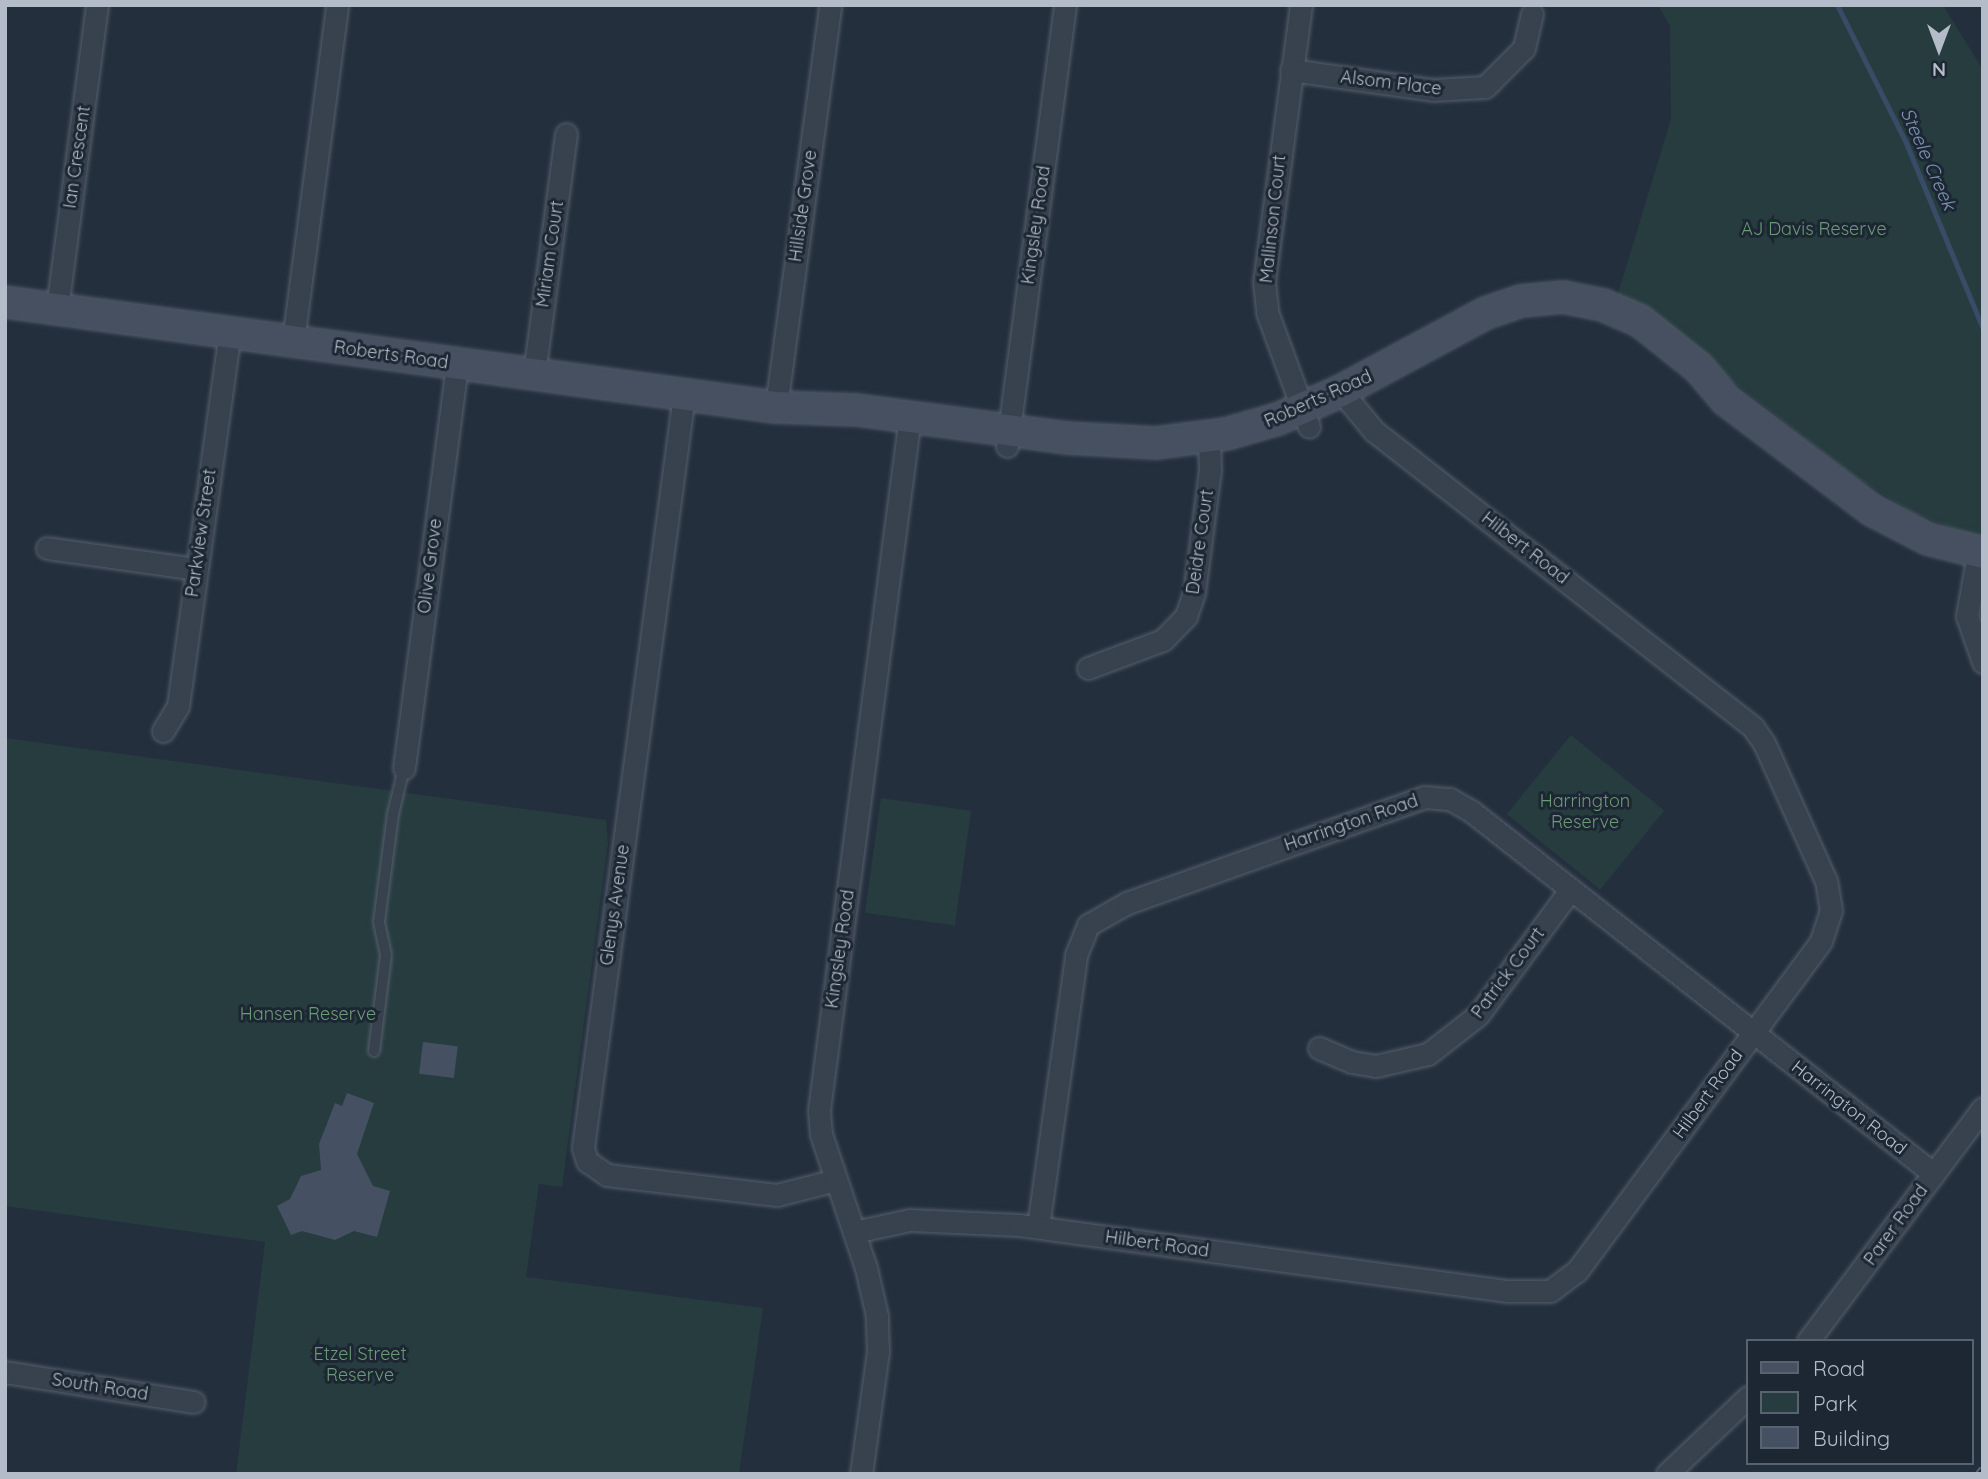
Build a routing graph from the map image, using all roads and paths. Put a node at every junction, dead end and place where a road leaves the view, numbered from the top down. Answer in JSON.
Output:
{"nodes":[{"id":1,"x":97,"y":5,"type":"edge"},
{"id":2,"x":337,"y":5,"type":"edge"},
{"id":3,"x":830,"y":5,"type":"edge"},
{"id":4,"x":1065,"y":5,"type":"edge"},
{"id":5,"x":1301,"y":5,"type":"edge"},
{"id":6,"x":1532,"y":14,"type":"dead end"},
{"id":7,"x":1291,"y":70,"type":"junction"},
{"id":8,"x":566,"y":134,"type":"dead end"},
{"id":9,"x":5,"y":302,"type":"edge"},
{"id":10,"x":57,"y":309,"type":"junction"},
{"id":11,"x":229,"y":332,"type":"junction"},
{"id":12,"x":293,"y":341,"type":"junction"},
{"id":13,"x":457,"y":364,"type":"junction"},
{"id":14,"x":534,"y":374,"type":"junction"},
{"id":15,"x":684,"y":395,"type":"junction"},
{"id":16,"x":1346,"y":399,"type":"junction"},
{"id":17,"x":776,"y":407,"type":"junction"},
{"id":18,"x":1306,"y":418,"type":"junction"},
{"id":19,"x":909,"y":425,"type":"junction"},
{"id":20,"x":1008,"y":438,"type":"junction"},
{"id":21,"x":1210,"y":446,"type":"junction"},
{"id":22,"x":47,"y":548,"type":"dead end"},
{"id":23,"x":1981,"y":567,"type":"edge"},
{"id":24,"x":196,"y":569,"type":"junction"},
{"id":25,"x":1979,"y":654,"type":"edge"},
{"id":26,"x":1088,"y":668,"type":"dead end"},
{"id":27,"x":163,"y":731,"type":"dead end"},
{"id":28,"x":404,"y":768,"type":"joint"},
{"id":29,"x":1570,"y":890,"type":"junction"},
{"id":30,"x":1754,"y":1033,"type":"junction"},
{"id":31,"x":1319,"y":1048,"type":"dead end"},
{"id":32,"x":374,"y":1051,"type":"dead end"},
{"id":33,"x":1983,"y":1108,"type":"edge"},
{"id":34,"x":1934,"y":1174,"type":"junction"},
{"id":35,"x":836,"y":1180,"type":"junction"},
{"id":36,"x":1038,"y":1227,"type":"junction"},
{"id":37,"x":854,"y":1232,"type":"junction"},
{"id":38,"x":1810,"y":1339,"type":"edge"},
{"id":39,"x":5,"y":1372,"type":"edge"},
{"id":40,"x":1746,"y":1399,"type":"edge"},
{"id":41,"x":194,"y":1402,"type":"dead end"},
{"id":42,"x":868,"y":1473,"type":"edge"},
{"id":43,"x":1667,"y":1474,"type":"edge"}],
"edges":[{"from":1,"to":10,"type":"street","name":"Ian Crescent"},
{"from":2,"to":12,"type":"street"},
{"from":3,"to":17,"type":"street","name":"Hillside Grove"},
{"from":4,"to":20,"type":"street","name":"Kingsley Road"},
{"from":5,"to":7,"type":"street","name":"Mallinson Court"},
{"from":6,"to":7,"type":"street","name":"Alsom Place"},
{"from":7,"to":18,"type":"street","name":"Mallinson Court"},
{"from":8,"to":14,"type":"street","name":"Miriam Court"},
{"from":9,"to":10,"type":"street","name":"Roberts Road"},
{"from":10,"to":11,"type":"street","name":"Roberts Road"},
{"from":11,"to":12,"type":"street","name":"Roberts Road"},
{"from":11,"to":24,"type":"street","name":"Parkview Street"},
{"from":12,"to":13,"type":"street","name":"Roberts Road"},
{"from":13,"to":14,"type":"street","name":"Roberts Road"},
{"from":13,"to":28,"type":"street","name":"Olive Grove"},
{"from":14,"to":15,"type":"street","name":"Roberts Road"},
{"from":15,"to":17,"type":"street","name":"Roberts Road"},
{"from":15,"to":35,"type":"street","name":"Glenys Avenue"},
{"from":16,"to":18,"type":"street","name":"Roberts Road"},
{"from":16,"to":23,"type":"street","name":"Roberts Road"},
{"from":16,"to":30,"type":"street","name":"Hilbert Road"},
{"from":17,"to":19,"type":"street","name":"Roberts Road"},
{"from":18,"to":21,"type":"street","name":"Roberts Road"},
{"from":19,"to":20,"type":"street","name":"Roberts Road"},
{"from":19,"to":35,"type":"street","name":"Kingsley Road"},
{"from":20,"to":21,"type":"street","name":"Roberts Road"},
{"from":21,"to":26,"type":"street","name":"Deidre Court"},
{"from":22,"to":24,"type":"street"},
{"from":23,"to":25,"type":"street"},
{"from":24,"to":27,"type":"street","name":"Parkview Street"},
{"from":28,"to":32,"type":"lane"},
{"from":29,"to":30,"type":"street","name":"Harrington Road"},
{"from":29,"to":31,"type":"street","name":"Patrick Court"},
{"from":29,"to":36,"type":"street","name":"Harrington Road"},
{"from":30,"to":34,"type":"street","name":"Harrington Road"},
{"from":30,"to":36,"type":"street","name":"Hilbert Road"},
{"from":33,"to":34,"type":"street","name":"Parer Road"},
{"from":34,"to":38,"type":"street","name":"Parer Road"},
{"from":35,"to":37,"type":"street","name":"Kingsley Road"},
{"from":36,"to":37,"type":"street","name":"Hilbert Road"},
{"from":37,"to":42,"type":"street","name":"Kingsley Road"},
{"from":39,"to":41,"type":"street","name":"South Road"},
{"from":40,"to":43,"type":"street"}]}
